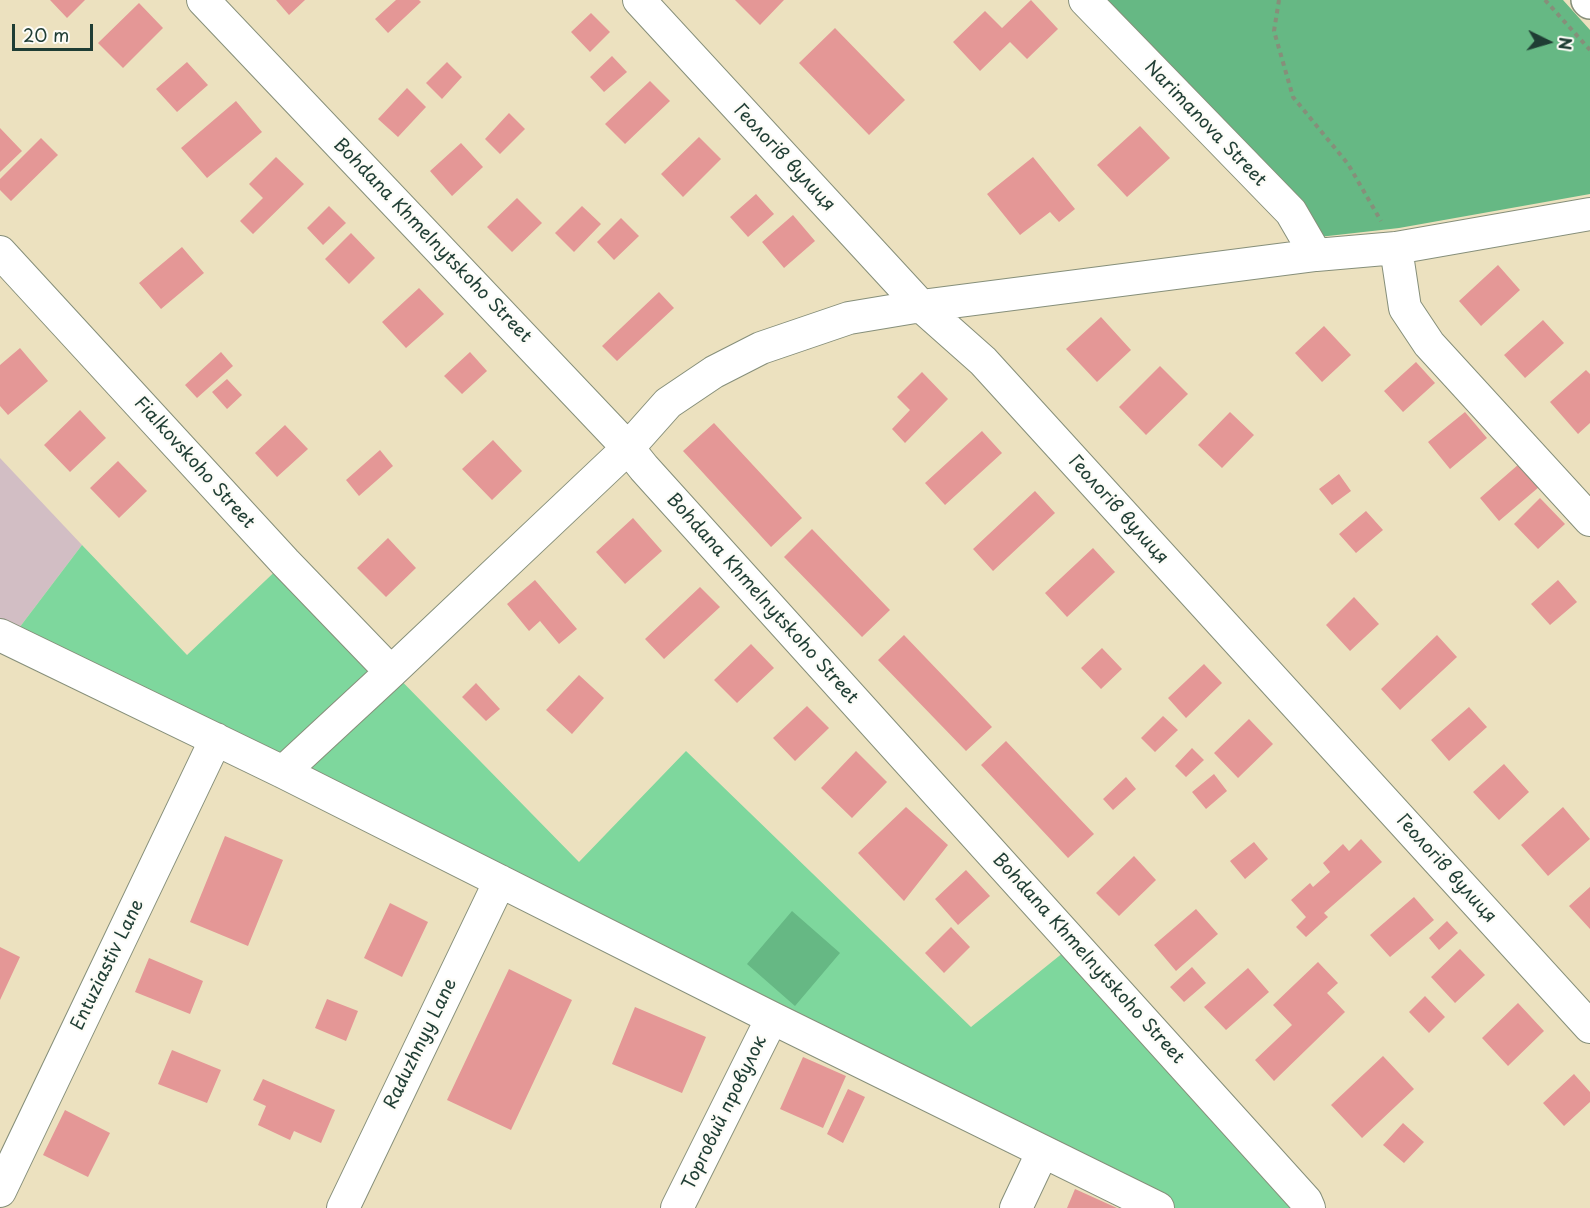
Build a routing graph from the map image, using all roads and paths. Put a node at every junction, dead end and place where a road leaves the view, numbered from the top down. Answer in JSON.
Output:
{"nodes":[{"id":1,"x":203,"y":0,"type":"edge"},
{"id":2,"x":639,"y":0,"type":"edge"},
{"id":3,"x":1085,"y":0,"type":"edge"},
{"id":4,"x":1279,"y":0,"type":"edge"},
{"id":5,"x":1590,"y":214,"type":"edge"},
{"id":6,"x":1396,"y":248,"type":"junction"},
{"id":7,"x":1316,"y":255,"type":"junction"},
{"id":8,"x":6,"y":271,"type":"edge"},
{"id":9,"x":921,"y":306,"type":"junction"},
{"id":10,"x":628,"y":448,"type":"junction"},
{"id":11,"x":1590,"y":520,"type":"edge"},
{"id":12,"x":0,"y":635,"type":"edge"},
{"id":13,"x":391,"y":672,"type":"junction"},
{"id":14,"x":216,"y":739,"type":"junction"},
{"id":15,"x":284,"y":772,"type":"junction"},
{"id":16,"x":500,"y":881,"type":"junction"},
{"id":17,"x":772,"y":1018,"type":"junction"},
{"id":18,"x":1590,"y":1028,"type":"edge"},
{"id":19,"x":1042,"y":1153,"type":"junction"},
{"id":20,"x":0,"y":1191,"type":"edge"},
{"id":21,"x":343,"y":1208,"type":"edge"},
{"id":22,"x":677,"y":1208,"type":"edge"},
{"id":23,"x":1016,"y":1208,"type":"edge"},
{"id":24,"x":1158,"y":1208,"type":"edge"},
{"id":25,"x":1308,"y":1208,"type":"edge"}],
"edges":[{"from":1,"to":10,"type":"street","name":"Bohdana Khmelnytskoho Street"},
{"from":2,"to":9,"type":"street","name":"Геологів вулиця"},
{"from":3,"to":7,"type":"street","name":"Narimanova Street"},
{"from":4,"to":6,"type":"path"},
{"from":5,"to":6,"type":"street"},
{"from":6,"to":7,"type":"street"},
{"from":6,"to":11,"type":"street"},
{"from":7,"to":9,"type":"street"},
{"from":8,"to":13,"type":"street","name":"Fialkovskoho Street"},
{"from":9,"to":10,"type":"street"},
{"from":9,"to":18,"type":"street","name":"Геологів вулиця"},
{"from":10,"to":13,"type":"street"},
{"from":10,"to":25,"type":"street","name":"Bohdana Khmelnytskoho Street"},
{"from":12,"to":14,"type":"street"},
{"from":13,"to":15,"type":"street"},
{"from":14,"to":15,"type":"street"},
{"from":14,"to":20,"type":"street","name":"Entuziastiv Lane"},
{"from":15,"to":16,"type":"street"},
{"from":16,"to":17,"type":"street"},
{"from":16,"to":21,"type":"street","name":"Raduzhnyy Lane"},
{"from":17,"to":19,"type":"street"},
{"from":17,"to":22,"type":"street","name":"Торговий провулок"},
{"from":19,"to":23,"type":"street"},
{"from":19,"to":24,"type":"street"}]}
